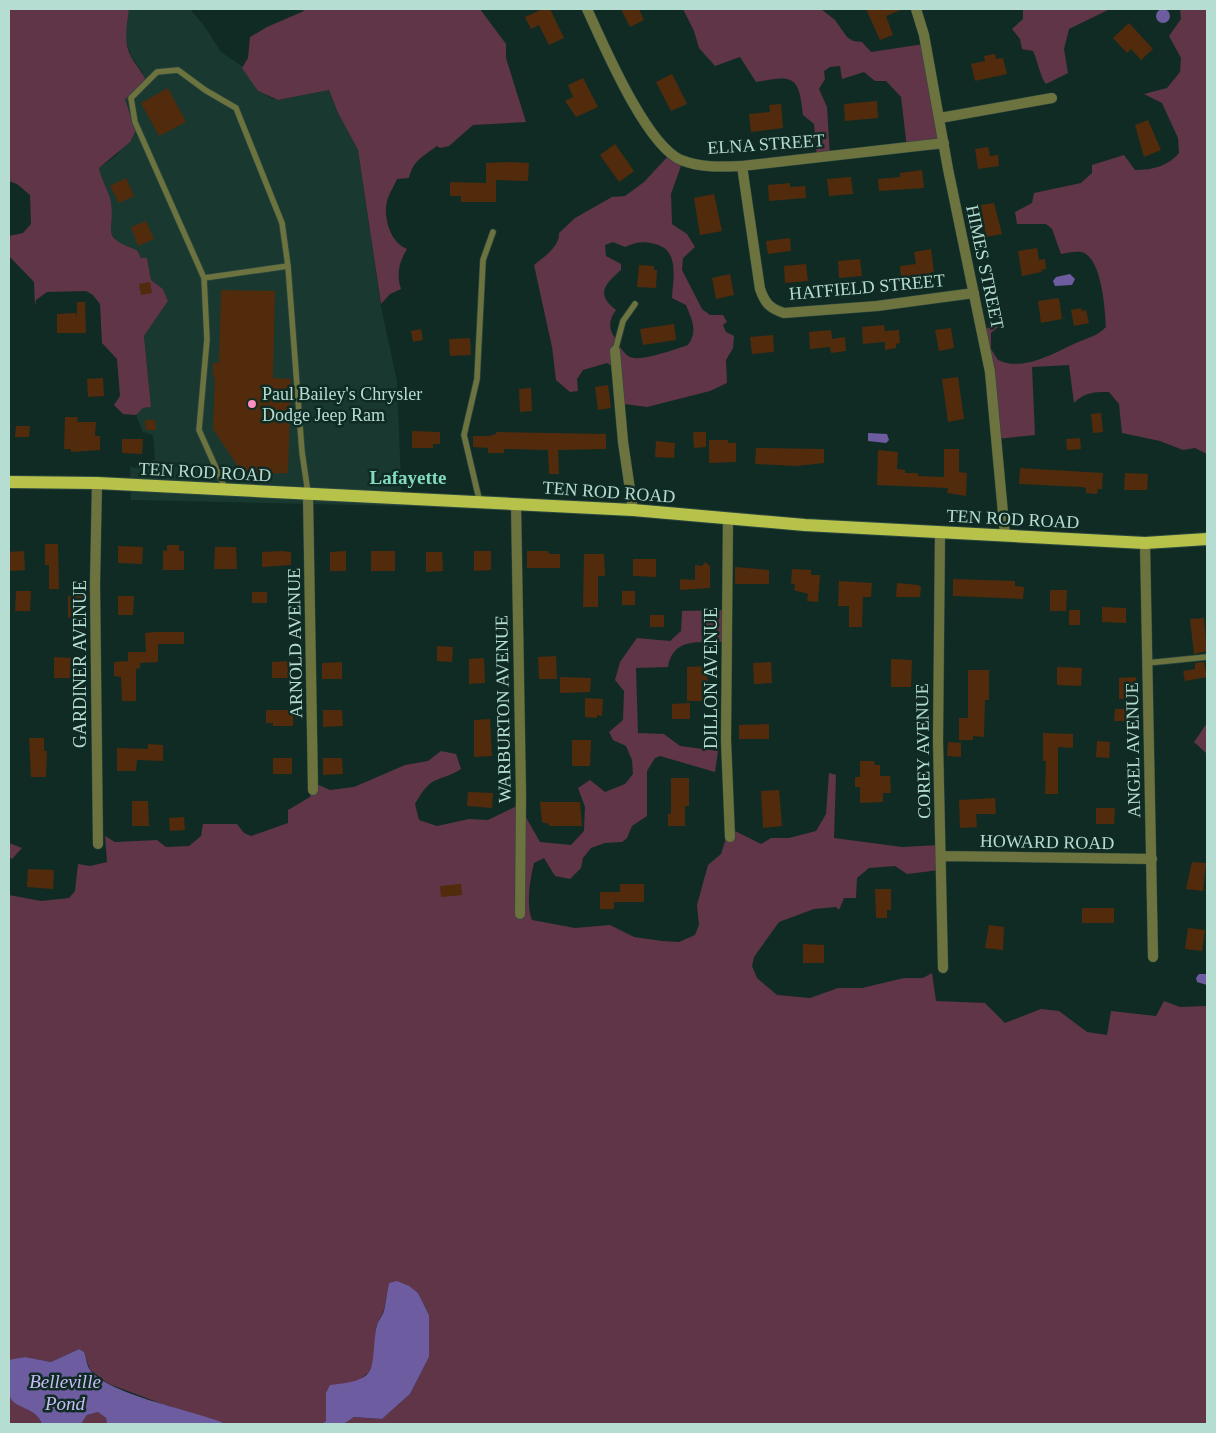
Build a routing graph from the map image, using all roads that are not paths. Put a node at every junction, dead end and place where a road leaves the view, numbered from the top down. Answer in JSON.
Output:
{"nodes":[{"id":1,"x":587,"y":9,"type":"edge"},
{"id":2,"x":916,"y":9,"type":"edge"},
{"id":3,"x":1052,"y":98,"type":"dead end"},
{"id":4,"x":940,"y":118,"type":"junction"},
{"id":5,"x":944,"y":143,"type":"junction"},
{"id":6,"x":742,"y":166,"type":"junction"},
{"id":7,"x":493,"y":232,"type":"dead end"},
{"id":8,"x":288,"y":266,"type":"junction"},
{"id":9,"x":204,"y":278,"type":"junction"},
{"id":10,"x":974,"y":293,"type":"junction"},
{"id":11,"x":635,"y":304,"type":"dead end"},
{"id":12,"x":615,"y":351,"type":"joint"},
{"id":13,"x":9,"y":482,"type":"edge"},
{"id":14,"x":97,"y":484,"type":"junction"},
{"id":15,"x":227,"y":491,"type":"junction"},
{"id":16,"x":308,"y":496,"type":"junction"},
{"id":17,"x":480,"y":503,"type":"junction"},
{"id":18,"x":516,"y":504,"type":"junction"},
{"id":19,"x":633,"y":510,"type":"junction"},
{"id":20,"x":728,"y":518,"type":"junction"},
{"id":21,"x":940,"y":533,"type":"junction"},
{"id":22,"x":1005,"y":535,"type":"junction"},
{"id":23,"x":1207,"y":539,"type":"edge"},
{"id":24,"x":1145,"y":543,"type":"junction"},
{"id":25,"x":1207,"y":657,"type":"edge"},
{"id":26,"x":1148,"y":663,"type":"junction"},
{"id":27,"x":313,"y":790,"type":"dead end"},
{"id":28,"x":730,"y":837,"type":"dead end"},
{"id":29,"x":98,"y":844,"type":"dead end"},
{"id":30,"x":941,"y":856,"type":"junction"},
{"id":31,"x":1152,"y":860,"type":"junction"},
{"id":32,"x":520,"y":914,"type":"dead end"},
{"id":33,"x":1153,"y":957,"type":"dead end"},
{"id":34,"x":943,"y":968,"type":"dead end"}],
"edges":[{"from":1,"to":6,"type":"street","name":"ELNA STREET"},
{"from":2,"to":4,"type":"street","name":"HIMES STREET"},
{"from":3,"to":4,"type":"street"},
{"from":4,"to":5,"type":"street","name":"HIMES STREET"},
{"from":5,"to":6,"type":"street","name":"ELNA STREET"},
{"from":5,"to":10,"type":"street","name":"HIMES STREET"},
{"from":6,"to":10,"type":"street","name":"HATFIELD STREET"},
{"from":7,"to":17,"type":"lane"},
{"from":8,"to":9,"type":"lane"},
{"from":8,"to":9,"type":"lane"},
{"from":8,"to":16,"type":"lane"},
{"from":9,"to":15,"type":"lane"},
{"from":10,"to":22,"type":"street","name":"HIMES STREET"},
{"from":11,"to":12,"type":"lane"},
{"from":12,"to":19,"type":"street"},
{"from":13,"to":14,"type":"main road","name":"TEN ROD ROAD"},
{"from":14,"to":15,"type":"main road","name":"TEN ROD ROAD"},
{"from":14,"to":29,"type":"street","name":"GARDINER AVENUE"},
{"from":15,"to":16,"type":"main road","name":"TEN ROD ROAD"},
{"from":16,"to":17,"type":"main road","name":"TEN ROD ROAD"},
{"from":16,"to":27,"type":"street","name":"ARNOLD AVENUE"},
{"from":17,"to":18,"type":"main road","name":"TEN ROD ROAD"},
{"from":18,"to":19,"type":"main road","name":"TEN ROD ROAD"},
{"from":18,"to":32,"type":"street","name":"WARBURTON AVENUE"},
{"from":19,"to":20,"type":"main road","name":"TEN ROD ROAD"},
{"from":20,"to":21,"type":"main road","name":"TEN ROD ROAD"},
{"from":20,"to":28,"type":"street","name":"DILLON AVENUE"},
{"from":21,"to":22,"type":"main road","name":"TEN ROD ROAD"},
{"from":21,"to":30,"type":"street","name":"COREY AVENUE"},
{"from":22,"to":24,"type":"main road","name":"TEN ROD ROAD"},
{"from":23,"to":24,"type":"main road","name":"TEN ROD ROAD"},
{"from":24,"to":26,"type":"street","name":"ANGEL AVENUE"},
{"from":25,"to":26,"type":"lane"},
{"from":26,"to":31,"type":"street","name":"ANGEL AVENUE"},
{"from":30,"to":31,"type":"street","name":"HOWARD ROAD"},
{"from":30,"to":34,"type":"street","name":"COREY AVENUE"},
{"from":31,"to":33,"type":"street","name":"ANGEL AVENUE"}]}
